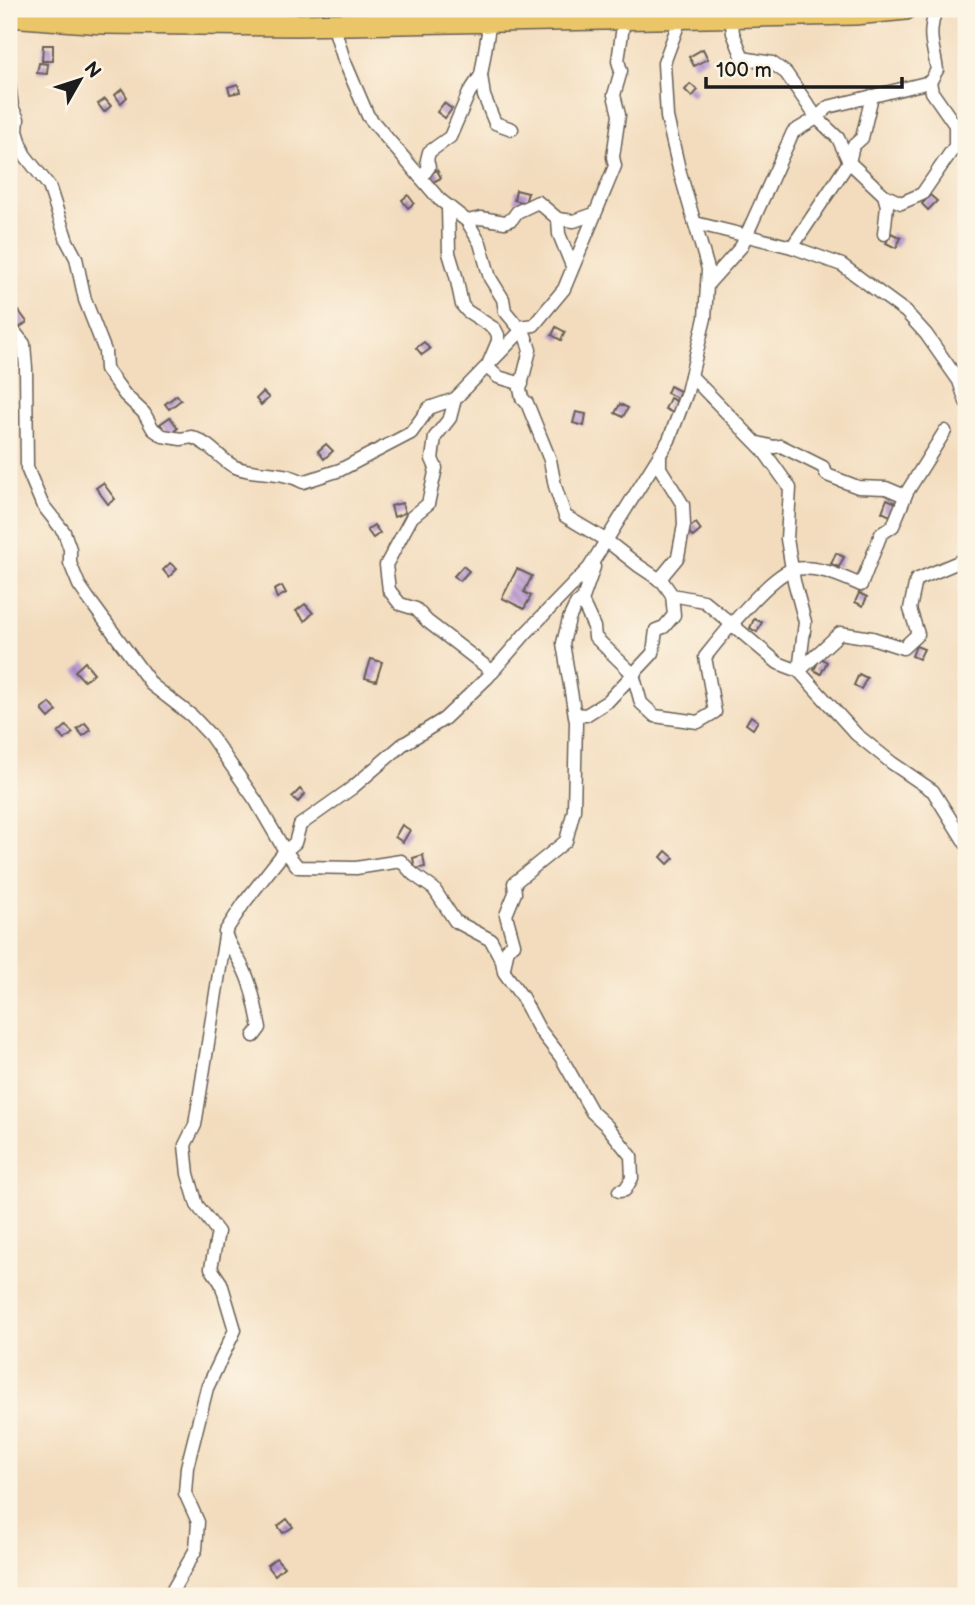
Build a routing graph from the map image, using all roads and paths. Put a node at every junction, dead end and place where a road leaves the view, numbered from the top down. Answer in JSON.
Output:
{"nodes":[{"id":1,"x":906,"y":9,"type":"edge"},
{"id":2,"x":936,"y":9,"type":"edge"},
{"id":3,"x":9,"y":16,"type":"edge"},
{"id":4,"x":731,"y":16,"type":"junction"},
{"id":5,"x":681,"y":17,"type":"junction"},
{"id":6,"x":624,"y":19,"type":"junction"},
{"id":7,"x":490,"y":21,"type":"junction"},
{"id":8,"x":333,"y":24,"type":"junction"},
{"id":9,"x":481,"y":75,"type":"junction"},
{"id":10,"x":930,"y":82,"type":"junction"},
{"id":11,"x":9,"y":84,"type":"edge"},
{"id":12,"x":872,"y":96,"type":"junction"},
{"id":13,"x":817,"y":118,"type":"junction"},
{"id":14,"x":512,"y":129,"type":"dead end"},
{"id":15,"x":849,"y":162,"type":"junction"},
{"id":16,"x":421,"y":178,"type":"junction"},
{"id":17,"x":884,"y":195,"type":"junction"},
{"id":18,"x":448,"y":205,"type":"junction"},
{"id":19,"x":594,"y":214,"type":"junction"},
{"id":20,"x":558,"y":219,"type":"junction"},
{"id":21,"x":467,"y":221,"type":"junction"},
{"id":22,"x":695,"y":223,"type":"junction"},
{"id":23,"x":884,"y":234,"type":"dead end"},
{"id":24,"x":746,"y":235,"type":"junction"},
{"id":25,"x":792,"y":247,"type":"junction"},
{"id":26,"x":572,"y":266,"type":"junction"},
{"id":27,"x":707,"y":285,"type":"junction"},
{"id":28,"x":9,"y":325,"type":"edge"},
{"id":29,"x":520,"y":328,"type":"junction"},
{"id":30,"x":486,"y":367,"type":"junction"},
{"id":31,"x":691,"y":376,"type":"junction"},
{"id":32,"x":522,"y":384,"type":"junction"},
{"id":33,"x":455,"y":400,"type":"junction"},
{"id":34,"x":966,"y":402,"type":"edge"},
{"id":35,"x":945,"y":431,"type":"dead end"},
{"id":36,"x":758,"y":443,"type":"junction"},
{"id":37,"x":660,"y":452,"type":"junction"},
{"id":38,"x":905,"y":496,"type":"junction"},
{"id":39,"x":607,"y":541,"type":"junction"},
{"id":40,"x":597,"y":556,"type":"junction"},
{"id":41,"x":966,"y":556,"type":"edge"},
{"id":42,"x":792,"y":569,"type":"junction"},
{"id":43,"x":659,"y":580,"type":"junction"},
{"id":44,"x":672,"y":595,"type":"junction"},
{"id":45,"x":582,"y":601,"type":"junction"},
{"id":46,"x":732,"y":624,"type":"junction"},
{"id":47,"x":799,"y":671,"type":"junction"},
{"id":48,"x":492,"y":672,"type":"junction"},
{"id":49,"x":633,"y":674,"type":"junction"},
{"id":50,"x":575,"y":714,"type":"junction"},
{"id":51,"x":966,"y":844,"type":"edge"},
{"id":52,"x":285,"y":851,"type":"junction"},
{"id":53,"x":225,"y":932,"type":"junction"},
{"id":54,"x":504,"y":972,"type":"junction"},
{"id":55,"x":254,"y":1036,"type":"dead end"},
{"id":56,"x":619,"y":1191,"type":"dead end"},
{"id":57,"x":170,"y":1595,"type":"edge"}],
"edges":[{"from":1,"to":4,"type":"main road"},
{"from":2,"to":10,"type":"street"},
{"from":3,"to":8,"type":"main road"},
{"from":4,"to":5,"type":"main road"},
{"from":4,"to":13,"type":"street"},
{"from":5,"to":6,"type":"main road"},
{"from":5,"to":22,"type":"street"},
{"from":6,"to":7,"type":"main road"},
{"from":6,"to":19,"type":"street"},
{"from":7,"to":8,"type":"main road"},
{"from":7,"to":9,"type":"street"},
{"from":8,"to":16,"type":"street"},
{"from":9,"to":14,"type":"street"},
{"from":9,"to":16,"type":"street"},
{"from":10,"to":12,"type":"street"},
{"from":10,"to":17,"type":"street"},
{"from":11,"to":33,"type":"street"},
{"from":12,"to":13,"type":"street"},
{"from":12,"to":15,"type":"street"},
{"from":13,"to":15,"type":"street"},
{"from":13,"to":24,"type":"street"},
{"from":15,"to":17,"type":"street"},
{"from":15,"to":25,"type":"street"},
{"from":16,"to":18,"type":"street"},
{"from":17,"to":23,"type":"street"},
{"from":18,"to":21,"type":"street"},
{"from":18,"to":30,"type":"street"},
{"from":19,"to":20,"type":"street"},
{"from":19,"to":26,"type":"street"},
{"from":20,"to":21,"type":"street"},
{"from":20,"to":26,"type":"street"},
{"from":21,"to":29,"type":"street"},
{"from":22,"to":24,"type":"street"},
{"from":22,"to":27,"type":"street"},
{"from":24,"to":25,"type":"street"},
{"from":24,"to":27,"type":"street"},
{"from":25,"to":34,"type":"street"},
{"from":26,"to":29,"type":"street"},
{"from":27,"to":31,"type":"street"},
{"from":28,"to":52,"type":"street"},
{"from":29,"to":30,"type":"street"},
{"from":29,"to":32,"type":"street"},
{"from":30,"to":32,"type":"street"},
{"from":30,"to":33,"type":"street"},
{"from":31,"to":36,"type":"street"},
{"from":31,"to":37,"type":"street"},
{"from":32,"to":39,"type":"street"},
{"from":33,"to":48,"type":"street"},
{"from":35,"to":38,"type":"street"},
{"from":36,"to":38,"type":"street"},
{"from":36,"to":42,"type":"street"},
{"from":37,"to":39,"type":"street"},
{"from":37,"to":43,"type":"street"},
{"from":38,"to":42,"type":"street"},
{"from":39,"to":40,"type":"street"},
{"from":39,"to":43,"type":"street"},
{"from":40,"to":45,"type":"street"},
{"from":40,"to":48,"type":"street"},
{"from":41,"to":47,"type":"street"},
{"from":42,"to":46,"type":"street"},
{"from":42,"to":47,"type":"street"},
{"from":43,"to":44,"type":"street"},
{"from":44,"to":46,"type":"street"},
{"from":44,"to":49,"type":"street"},
{"from":45,"to":49,"type":"street"},
{"from":45,"to":50,"type":"street"},
{"from":46,"to":47,"type":"street"},
{"from":46,"to":49,"type":"street"},
{"from":47,"to":51,"type":"street"},
{"from":48,"to":52,"type":"street"},
{"from":49,"to":50,"type":"street"},
{"from":50,"to":54,"type":"street"},
{"from":52,"to":53,"type":"street"},
{"from":52,"to":54,"type":"street"},
{"from":53,"to":55,"type":"street"},
{"from":53,"to":57,"type":"street"},
{"from":54,"to":56,"type":"street"}]}
